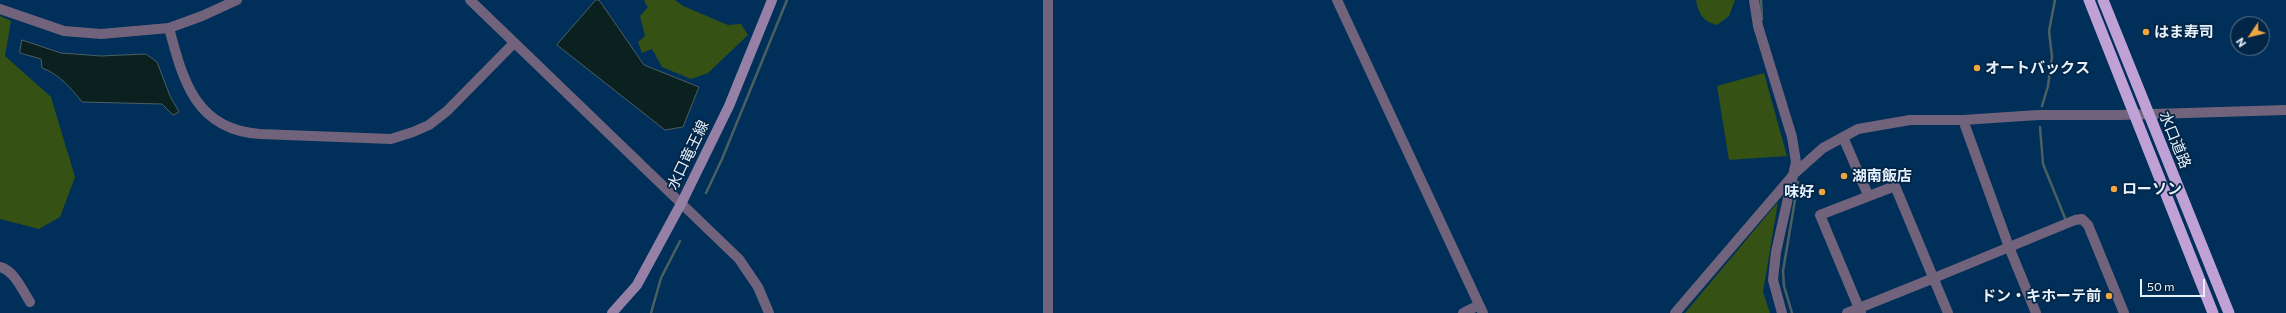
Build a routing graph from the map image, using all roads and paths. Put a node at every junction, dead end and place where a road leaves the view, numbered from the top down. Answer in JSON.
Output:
{"nodes":[{"id":1,"x":237,"y":0,"type":"edge"},
{"id":2,"x":470,"y":0,"type":"edge"},
{"id":3,"x":772,"y":0,"type":"edge"},
{"id":4,"x":1048,"y":0,"type":"edge"},
{"id":5,"x":1337,"y":0,"type":"edge"},
{"id":6,"x":1754,"y":0,"type":"edge"},
{"id":7,"x":2089,"y":0,"type":"edge"},
{"id":8,"x":2103,"y":0,"type":"edge"},
{"id":9,"x":0,"y":9,"type":"edge"},
{"id":10,"x":169,"y":28,"type":"junction"},
{"id":11,"x":513,"y":44,"type":"junction"},
{"id":12,"x":2286,"y":110,"type":"edge"},
{"id":13,"x":2149,"y":114,"type":"junction"},
{"id":14,"x":2135,"y":115,"type":"junction"},
{"id":15,"x":1963,"y":120,"type":"junction"},
{"id":16,"x":1843,"y":136,"type":"junction"},
{"id":17,"x":1794,"y":172,"type":"junction"},
{"id":18,"x":1868,"y":195,"type":"junction"},
{"id":19,"x":682,"y":202,"type":"junction"},
{"id":20,"x":2009,"y":247,"type":"junction"},
{"id":21,"x":0,"y":268,"type":"edge"},
{"id":22,"x":1934,"y":278,"type":"junction"},
{"id":23,"x":30,"y":302,"type":"dead end"},
{"id":24,"x":1481,"y":309,"type":"edge"},
{"id":25,"x":616,"y":311,"type":"edge"},
{"id":26,"x":1860,"y":311,"type":"edge"},
{"id":27,"x":769,"y":313,"type":"edge"},
{"id":28,"x":1048,"y":313,"type":"edge"},
{"id":29,"x":1462,"y":313,"type":"edge"},
{"id":30,"x":1675,"y":313,"type":"edge"},
{"id":31,"x":1782,"y":313,"type":"edge"},
{"id":32,"x":1847,"y":313,"type":"edge"},
{"id":33,"x":1948,"y":313,"type":"edge"},
{"id":34,"x":2036,"y":313,"type":"edge"},
{"id":35,"x":2124,"y":313,"type":"edge"},
{"id":36,"x":2213,"y":313,"type":"edge"},
{"id":37,"x":2230,"y":313,"type":"edge"}],
"edges":[{"from":1,"to":10,"type":"street"},
{"from":2,"to":11,"type":"street"},
{"from":3,"to":19,"type":"main road","name":"水口竜王線"},
{"from":4,"to":28,"type":"street"},
{"from":5,"to":24,"type":"street"},
{"from":6,"to":17,"type":"street"},
{"from":7,"to":14,"type":"highway","name":"水口道路"},
{"from":8,"to":13,"type":"highway","name":"水口道路"},
{"from":9,"to":10,"type":"street"},
{"from":10,"to":11,"type":"street"},
{"from":11,"to":19,"type":"street"},
{"from":12,"to":13,"type":"street"},
{"from":13,"to":14,"type":"street"},
{"from":13,"to":37,"type":"highway","name":"水口道路"},
{"from":14,"to":15,"type":"street"},
{"from":14,"to":36,"type":"highway","name":"水口道路"},
{"from":15,"to":16,"type":"street"},
{"from":15,"to":20,"type":"street"},
{"from":16,"to":17,"type":"street"},
{"from":16,"to":18,"type":"street"},
{"from":17,"to":30,"type":"street"},
{"from":17,"to":31,"type":"street"},
{"from":18,"to":22,"type":"street"},
{"from":18,"to":26,"type":"street"},
{"from":19,"to":25,"type":"main road","name":"水口竜王線"},
{"from":19,"to":27,"type":"street"},
{"from":20,"to":22,"type":"street"},
{"from":20,"to":34,"type":"street"},
{"from":20,"to":35,"type":"street"},
{"from":21,"to":23,"type":"street"},
{"from":22,"to":26,"type":"street"},
{"from":22,"to":33,"type":"street"},
{"from":24,"to":29,"type":"street"},
{"from":26,"to":32,"type":"street"}]}
